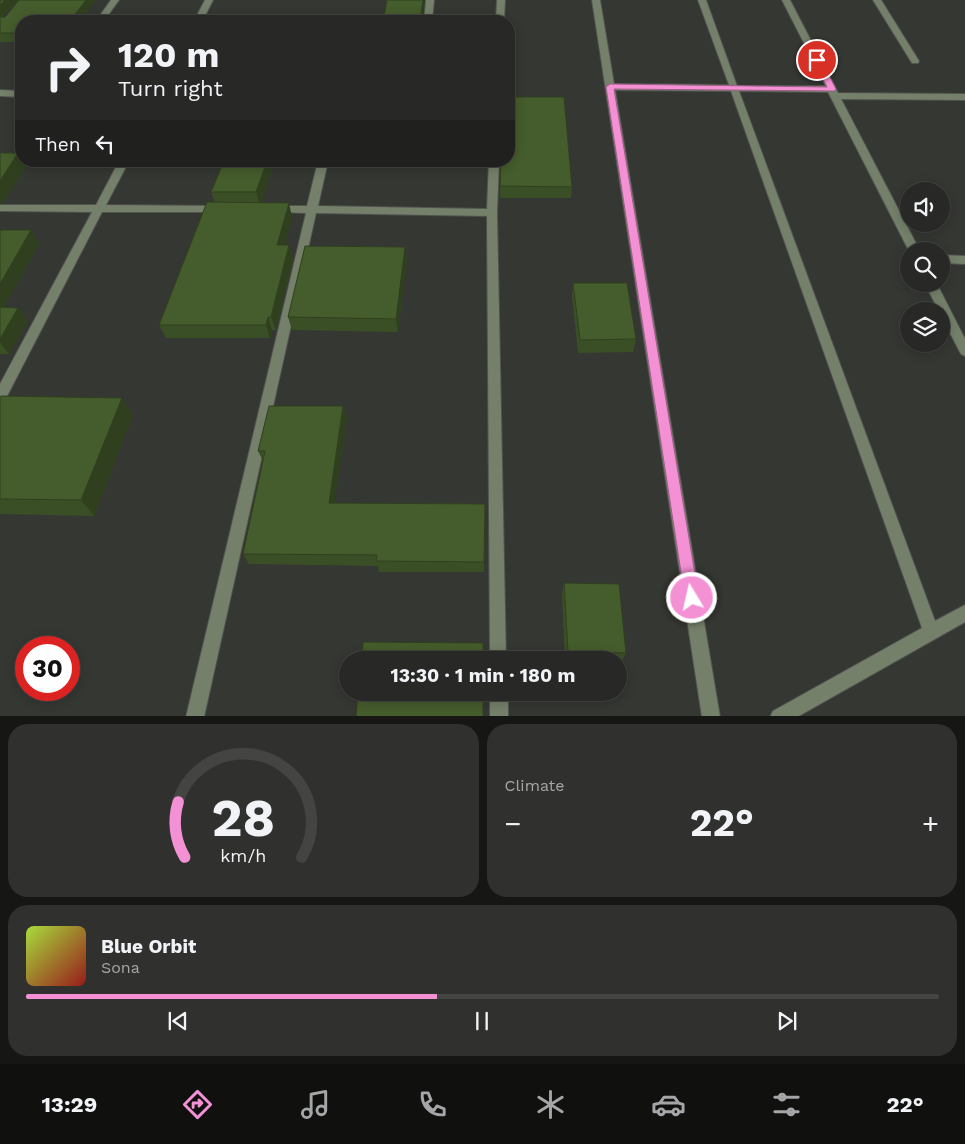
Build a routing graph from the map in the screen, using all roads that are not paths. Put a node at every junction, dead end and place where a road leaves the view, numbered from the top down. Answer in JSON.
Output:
{"nodes":[{"id":1,"x":115,"y":0,"type":"edge"},
{"id":2,"x":209,"y":0,"type":"edge"},
{"id":3,"x":430,"y":0,"type":"edge"},
{"id":4,"x":501,"y":0,"type":"edge"},
{"id":5,"x":596,"y":0,"type":"edge"},
{"id":6,"x":702,"y":0,"type":"edge"},
{"id":7,"x":786,"y":0,"type":"edge"},
{"id":8,"x":876,"y":0,"type":"edge"},
{"id":9,"x":104,"y":15,"type":"edge"},
{"id":10,"x":201,"y":15,"type":"edge"},
{"id":11,"x":429,"y":15,"type":"edge"},
{"id":12,"x":500,"y":15,"type":"edge"},
{"id":13,"x":915,"y":61,"type":"dead end"},
{"id":14,"x":610,"y":87,"type":"junction"},
{"id":15,"x":734,"y":88,"type":"junction"},
{"id":16,"x":0,"y":93,"type":"edge"},
{"id":17,"x":834,"y":93,"type":"junction"},
{"id":18,"x":15,"y":94,"type":"edge"},
{"id":19,"x":965,"y":97,"type":"edge"},
{"id":20,"x":0,"y":162,"type":"edge"},
{"id":21,"x":15,"y":162,"type":"edge"},
{"id":22,"x":121,"y":167,"type":"edge"},
{"id":23,"x":322,"y":167,"type":"edge"},
{"id":24,"x":494,"y":167,"type":"edge"},
{"id":25,"x":0,"y":208,"type":"edge"},
{"id":26,"x":100,"y":208,"type":"junction"},
{"id":27,"x":235,"y":209,"type":"edge"},
{"id":28,"x":264,"y":209,"type":"edge"},
{"id":29,"x":312,"y":210,"type":"junction"},
{"id":30,"x":492,"y":213,"type":"junction"},
{"id":31,"x":909,"y":242,"type":"edge"},
{"id":32,"x":950,"y":259,"type":"edge"},
{"id":33,"x":965,"y":260,"type":"edge"},
{"id":34,"x":935,"y":292,"type":"edge"},
{"id":35,"x":965,"y":351,"type":"edge"},
{"id":36,"x":0,"y":396,"type":"edge"},
{"id":37,"x":965,"y":613,"type":"edge"},
{"id":38,"x":931,"y":632,"type":"junction"},
{"id":39,"x":498,"y":651,"type":"edge"},
{"id":40,"x":499,"y":701,"type":"edge"},
{"id":41,"x":195,"y":716,"type":"edge"},
{"id":42,"x":499,"y":716,"type":"edge"},
{"id":43,"x":711,"y":716,"type":"edge"},
{"id":44,"x":779,"y":716,"type":"edge"}],
"edges":[{"from":1,"to":9,"type":"street"},
{"from":2,"to":10,"type":"street"},
{"from":3,"to":11,"type":"street"},
{"from":4,"to":12,"type":"street"},
{"from":5,"to":14,"type":"street"},
{"from":6,"to":15,"type":"street"},
{"from":7,"to":17,"type":"street"},
{"from":8,"to":13,"type":"street"},
{"from":14,"to":15,"type":"street"},
{"from":14,"to":43,"type":"street"},
{"from":15,"to":17,"type":"street"},
{"from":15,"to":38,"type":"street"},
{"from":16,"to":18,"type":"street"},
{"from":17,"to":19,"type":"street"},
{"from":17,"to":31,"type":"street"},
{"from":20,"to":21,"type":"street"},
{"from":22,"to":26,"type":"street"},
{"from":23,"to":29,"type":"street"},
{"from":24,"to":30,"type":"street"},
{"from":25,"to":26,"type":"street"},
{"from":26,"to":27,"type":"street"},
{"from":26,"to":36,"type":"street"},
{"from":28,"to":29,"type":"street"},
{"from":29,"to":30,"type":"street"},
{"from":29,"to":41,"type":"street"},
{"from":30,"to":39,"type":"street"},
{"from":32,"to":33,"type":"street"},
{"from":34,"to":35,"type":"street"},
{"from":37,"to":38,"type":"street"},
{"from":38,"to":44,"type":"street"},
{"from":40,"to":42,"type":"street"}]}
